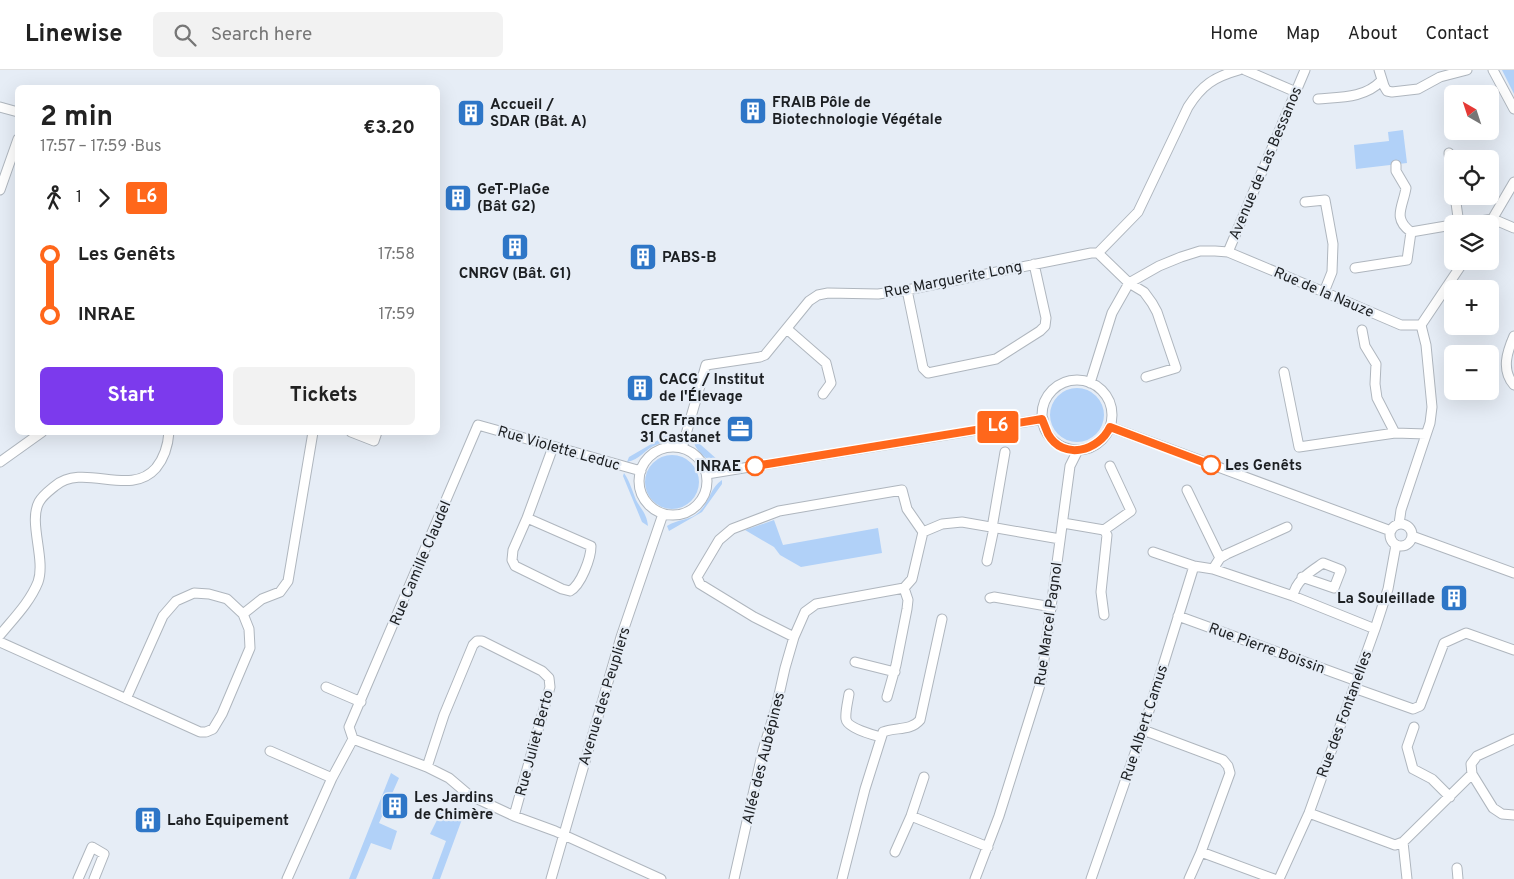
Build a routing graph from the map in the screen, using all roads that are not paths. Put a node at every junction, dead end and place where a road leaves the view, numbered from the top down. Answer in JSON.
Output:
{"nodes":[{"id":1,"x":1239,"y":70,"type":"edge"},
{"id":2,"x":1247,"y":70,"type":"edge"},
{"id":3,"x":1305,"y":70,"type":"edge"},
{"id":4,"x":1379,"y":70,"type":"edge"},
{"id":5,"x":1467,"y":70,"type":"edge"},
{"id":6,"x":1493,"y":70,"type":"edge"},
{"id":7,"x":1381,"y":81,"type":"junction"},
{"id":8,"x":1296,"y":92,"type":"junction"},
{"id":9,"x":1318,"y":98,"type":"dead end"},
{"id":10,"x":0,"y":107,"type":"edge"},
{"id":11,"x":1514,"y":109,"type":"edge"},
{"id":12,"x":15,"y":111,"type":"edge"},
{"id":13,"x":15,"y":148,"type":"edge"},
{"id":14,"x":1396,"y":165,"type":"dead end"},
{"id":15,"x":1514,"y":182,"type":"edge"},
{"id":16,"x":0,"y":190,"type":"edge"},
{"id":17,"x":1305,"y":202,"type":"dead end"},
{"id":18,"x":1495,"y":215,"type":"edge"},
{"id":19,"x":1499,"y":223,"type":"edge"},
{"id":20,"x":1444,"y":226,"type":"edge"},
{"id":21,"x":1514,"y":228,"type":"edge"},
{"id":22,"x":1411,"y":232,"type":"junction"},
{"id":23,"x":1228,"y":252,"type":"junction"},
{"id":24,"x":1098,"y":253,"type":"junction"},
{"id":25,"x":1034,"y":264,"type":"junction"},
{"id":26,"x":1355,"y":268,"type":"dead end"},
{"id":27,"x":1458,"y":270,"type":"edge"},
{"id":28,"x":1129,"y":283,"type":"junction"},
{"id":29,"x":907,"y":290,"type":"junction"},
{"id":30,"x":1324,"y":292,"type":"junction"},
{"id":31,"x":1421,"y":325,"type":"junction"},
{"id":32,"x":787,"y":329,"type":"junction"},
{"id":33,"x":1362,"y":330,"type":"dead end"},
{"id":34,"x":1514,"y":336,"type":"edge"},
{"id":35,"x":1284,"y":372,"type":"dead end"},
{"id":36,"x":1146,"y":377,"type":"dead end"},
{"id":37,"x":1090,"y":383,"type":"junction"},
{"id":38,"x":1514,"y":385,"type":"edge"},
{"id":39,"x":823,"y":394,"type":"dead end"},
{"id":40,"x":1042,"y":419,"type":"junction"},
{"id":41,"x":478,"y":425,"type":"joint"},
{"id":42,"x":1110,"y":427,"type":"junction"},
{"id":43,"x":1395,"y":433,"type":"junction"},
{"id":44,"x":1426,"y":434,"type":"junction"},
{"id":45,"x":38,"y":435,"type":"edge"},
{"id":46,"x":169,"y":435,"type":"edge"},
{"id":47,"x":313,"y":435,"type":"edge"},
{"id":48,"x":359,"y":435,"type":"edge"},
{"id":49,"x":375,"y":435,"type":"edge"},
{"id":50,"x":553,"y":447,"type":"junction"},
{"id":51,"x":682,"y":448,"type":"junction"},
{"id":52,"x":1078,"y":450,"type":"junction"},
{"id":53,"x":1004,"y":452,"type":"dead end"},
{"id":54,"x":0,"y":462,"type":"edge"},
{"id":55,"x":1110,"y":466,"type":"dead end"},
{"id":56,"x":641,"y":471,"type":"junction"},
{"id":57,"x":707,"y":474,"type":"junction"},
{"id":58,"x":1187,"y":490,"type":"dead end"},
{"id":59,"x":663,"y":514,"type":"junction"},
{"id":60,"x":527,"y":518,"type":"junction"},
{"id":61,"x":1063,"y":523,"type":"junction"},
{"id":62,"x":1400,"y":524,"type":"junction"},
{"id":63,"x":993,"y":528,"type":"junction"},
{"id":64,"x":1287,"y":528,"type":"dead end"},
{"id":65,"x":1104,"y":530,"type":"junction"},
{"id":66,"x":1391,"y":531,"type":"junction"},
{"id":67,"x":923,"y":532,"type":"junction"},
{"id":68,"x":1412,"y":536,"type":"junction"},
{"id":69,"x":1060,"y":539,"type":"junction"},
{"id":70,"x":1396,"y":545,"type":"junction"},
{"id":71,"x":1153,"y":552,"type":"dead end"},
{"id":72,"x":1220,"y":558,"type":"junction"},
{"id":73,"x":987,"y":561,"type":"dead end"},
{"id":74,"x":1194,"y":566,"type":"junction"},
{"id":75,"x":1213,"y":569,"type":"junction"},
{"id":76,"x":1514,"y":573,"type":"edge"},
{"id":77,"x":1302,"y":578,"type":"dead end"},
{"id":78,"x":904,"y":588,"type":"junction"},
{"id":79,"x":1293,"y":596,"type":"junction"},
{"id":80,"x":990,"y":598,"type":"dead end"},
{"id":81,"x":1052,"y":607,"type":"junction"},
{"id":82,"x":243,"y":614,"type":"junction"},
{"id":83,"x":1104,"y":615,"type":"dead end"},
{"id":84,"x":1178,"y":616,"type":"junction"},
{"id":85,"x":942,"y":618,"type":"dead end"},
{"id":86,"x":1375,"y":628,"type":"junction"},
{"id":87,"x":0,"y":634,"type":"edge"},
{"id":88,"x":794,"y":637,"type":"junction"},
{"id":89,"x":0,"y":642,"type":"edge"},
{"id":90,"x":1514,"y":650,"type":"edge"},
{"id":91,"x":855,"y":662,"type":"dead end"},
{"id":92,"x":895,"y":672,"type":"junction"},
{"id":93,"x":1355,"y":684,"type":"junction"},
{"id":94,"x":326,"y":687,"type":"dead end"},
{"id":95,"x":849,"y":694,"type":"dead end"},
{"id":96,"x":887,"y":697,"type":"dead end"},
{"id":97,"x":126,"y":699,"type":"junction"},
{"id":98,"x":361,"y":702,"type":"junction"},
{"id":99,"x":1414,"y":727,"type":"dead end"},
{"id":100,"x":1143,"y":730,"type":"junction"},
{"id":101,"x":881,"y":738,"type":"junction"},
{"id":102,"x":353,"y":739,"type":"junction"},
{"id":103,"x":1514,"y":739,"type":"edge"},
{"id":104,"x":270,"y":751,"type":"dead end"},
{"id":105,"x":427,"y":767,"type":"junction"},
{"id":106,"x":1472,"y":774,"type":"junction"},
{"id":107,"x":924,"y":777,"type":"dead end"},
{"id":108,"x":332,"y":778,"type":"junction"},
{"id":109,"x":1450,"y":798,"type":"junction"},
{"id":110,"x":1309,"y":813,"type":"junction"},
{"id":111,"x":514,"y":816,"type":"junction"},
{"id":112,"x":911,"y":816,"type":"junction"},
{"id":113,"x":1514,"y":816,"type":"edge"},
{"id":114,"x":563,"y":835,"type":"junction"},
{"id":115,"x":1403,"y":842,"type":"junction"},
{"id":116,"x":988,"y":847,"type":"junction"},
{"id":117,"x":895,"y":852,"type":"dead end"},
{"id":118,"x":1201,"y":852,"type":"junction"},
{"id":119,"x":1457,"y":868,"type":"dead end"},
{"id":120,"x":651,"y":877,"type":"edge"},
{"id":121,"x":78,"y":879,"type":"edge"},
{"id":122,"x":94,"y":879,"type":"edge"},
{"id":123,"x":287,"y":879,"type":"edge"},
{"id":124,"x":551,"y":879,"type":"edge"},
{"id":125,"x":662,"y":879,"type":"edge"},
{"id":126,"x":734,"y":879,"type":"edge"},
{"id":127,"x":842,"y":879,"type":"edge"},
{"id":128,"x":976,"y":879,"type":"edge"},
{"id":129,"x":1091,"y":879,"type":"edge"},
{"id":130,"x":1189,"y":879,"type":"edge"},
{"id":131,"x":1274,"y":879,"type":"edge"},
{"id":132,"x":1278,"y":879,"type":"edge"},
{"id":133,"x":1407,"y":879,"type":"edge"},
{"id":134,"x":1458,"y":879,"type":"edge"}],
"edges":[{"from":1,"to":24,"type":"street"},
{"from":2,"to":8,"type":"street"},
{"from":3,"to":8,"type":"street","name":"Avenue de Las Bessanos"},
{"from":4,"to":7,"type":"street"},
{"from":5,"to":7,"type":"street"},
{"from":6,"to":11,"type":"street"},
{"from":7,"to":9,"type":"street"},
{"from":8,"to":23,"type":"street","name":"Avenue de Las Bessanos"},
{"from":10,"to":12,"type":"street"},
{"from":13,"to":16,"type":"street"},
{"from":14,"to":22,"type":"street"},
{"from":15,"to":18,"type":"street"},
{"from":17,"to":30,"type":"street"},
{"from":19,"to":21,"type":"street"},
{"from":20,"to":22,"type":"street"},
{"from":22,"to":26,"type":"street"},
{"from":23,"to":28,"type":"street","name":"Avenue de Las Bessanos"},
{"from":23,"to":30,"type":"street","name":"Rue de la Nauze"},
{"from":24,"to":25,"type":"street","name":"Rue Marguerite Long"},
{"from":24,"to":28,"type":"street"},
{"from":25,"to":29,"type":"street","name":"Rue Marguerite Long"},
{"from":25,"to":29,"type":"street"},
{"from":27,"to":31,"type":"street"},
{"from":28,"to":36,"type":"street"},
{"from":28,"to":37,"type":"street"},
{"from":29,"to":32,"type":"street","name":"Rue Marguerite Long"},
{"from":30,"to":31,"type":"street","name":"Rue de la Nauze"},
{"from":31,"to":44,"type":"street"},
{"from":32,"to":39,"type":"street"},
{"from":32,"to":51,"type":"street","name":"Rue Marguerite Long"},
{"from":33,"to":43,"type":"street"},
{"from":34,"to":38,"type":"street"},
{"from":35,"to":43,"type":"street"},
{"from":37,"to":40,"type":"street"},
{"from":37,"to":42,"type":"street"},
{"from":40,"to":52,"type":"street"},
{"from":40,"to":57,"type":"street"},
{"from":41,"to":50,"type":"street","name":"Rue Violette Leduc"},
{"from":41,"to":98,"type":"street","name":"Rue Camille Claudel"},
{"from":42,"to":52,"type":"street"},
{"from":42,"to":66,"type":"street"},
{"from":43,"to":44,"type":"street"},
{"from":44,"to":62,"type":"street"},
{"from":45,"to":54,"type":"street"},
{"from":46,"to":87,"type":"street"},
{"from":47,"to":82,"type":"street"},
{"from":48,"to":49,"type":"street"},
{"from":50,"to":56,"type":"street","name":"Rue Violette Leduc"},
{"from":50,"to":60,"type":"street"},
{"from":51,"to":56,"type":"street"},
{"from":51,"to":57,"type":"street"},
{"from":52,"to":61,"type":"street","name":"Rue Marcel Pagnol"},
{"from":53,"to":63,"type":"street"},
{"from":55,"to":65,"type":"street"},
{"from":56,"to":59,"type":"street"},
{"from":57,"to":59,"type":"street"},
{"from":58,"to":72,"type":"street"},
{"from":59,"to":114,"type":"street","name":"Avenue des Peupliers"},
{"from":60,"to":60,"type":"street"},
{"from":61,"to":65,"type":"street"},
{"from":61,"to":69,"type":"street","name":"Rue Marcel Pagnol"},
{"from":62,"to":66,"type":"street"},
{"from":62,"to":68,"type":"street"},
{"from":63,"to":67,"type":"street"},
{"from":63,"to":69,"type":"street"},
{"from":63,"to":73,"type":"street"},
{"from":64,"to":72,"type":"street"},
{"from":65,"to":83,"type":"street"},
{"from":66,"to":70,"type":"street"},
{"from":67,"to":78,"type":"street"},
{"from":67,"to":88,"type":"street"},
{"from":68,"to":70,"type":"street"},
{"from":68,"to":76,"type":"street"},
{"from":69,"to":81,"type":"street","name":"Rue Marcel Pagnol"},
{"from":70,"to":86,"type":"street","name":"Rue des Fontanelles"},
{"from":71,"to":74,"type":"street"},
{"from":72,"to":75,"type":"street"},
{"from":74,"to":75,"type":"street"},
{"from":74,"to":84,"type":"street","name":"Rue Albert Camus"},
{"from":75,"to":79,"type":"street"},
{"from":77,"to":79,"type":"street"},
{"from":78,"to":88,"type":"street","name":"Allée des Aubépines"},
{"from":78,"to":92,"type":"street"},
{"from":79,"to":86,"type":"street"},
{"from":80,"to":81,"type":"street"},
{"from":81,"to":116,"type":"street","name":"Rue Marcel Pagnol"},
{"from":82,"to":97,"type":"street"},
{"from":82,"to":97,"type":"street"},
{"from":84,"to":93,"type":"street","name":"Rue Pierre Boissin"},
{"from":84,"to":100,"type":"street","name":"Rue Albert Camus"},
{"from":85,"to":101,"type":"street"},
{"from":86,"to":93,"type":"street","name":"Rue des Fontanelles"},
{"from":88,"to":126,"type":"street","name":"Allée des Aubépines"},
{"from":89,"to":97,"type":"street"},
{"from":90,"to":93,"type":"street","name":"Rue Pierre Boissin"},
{"from":91,"to":92,"type":"street"},
{"from":92,"to":96,"type":"street"},
{"from":93,"to":110,"type":"street","name":"Rue des Fontanelles"},
{"from":94,"to":98,"type":"street"},
{"from":95,"to":101,"type":"street"},
{"from":98,"to":102,"type":"street","name":"Rue Camille Claudel"},
{"from":99,"to":109,"type":"street"},
{"from":100,"to":118,"type":"street"},
{"from":100,"to":129,"type":"street","name":"Rue Albert Camus"},
{"from":101,"to":127,"type":"street"},
{"from":102,"to":105,"type":"street"},
{"from":102,"to":108,"type":"street","name":"Rue Camille Claudel"},
{"from":103,"to":106,"type":"street"},
{"from":104,"to":108,"type":"street"},
{"from":105,"to":111,"type":"street"},
{"from":105,"to":111,"type":"street","name":"Rue Juliet Berto"},
{"from":106,"to":109,"type":"street"},
{"from":106,"to":113,"type":"street"},
{"from":107,"to":112,"type":"street"},
{"from":108,"to":123,"type":"street","name":"Rue Camille Claudel"},
{"from":109,"to":115,"type":"street"},
{"from":110,"to":115,"type":"street"},
{"from":110,"to":132,"type":"street","name":"Rue des Fontanelles"},
{"from":111,"to":114,"type":"street"},
{"from":112,"to":116,"type":"street"},
{"from":112,"to":117,"type":"street"},
{"from":114,"to":120,"type":"street"},
{"from":114,"to":124,"type":"street","name":"Avenue des Peupliers"},
{"from":115,"to":133,"type":"street"},
{"from":116,"to":128,"type":"street","name":"Rue Marcel Pagnol"},
{"from":118,"to":130,"type":"street"},
{"from":118,"to":131,"type":"street"},
{"from":119,"to":134,"type":"street"},
{"from":120,"to":125,"type":"street"},
{"from":121,"to":122,"type":"street"}]}
